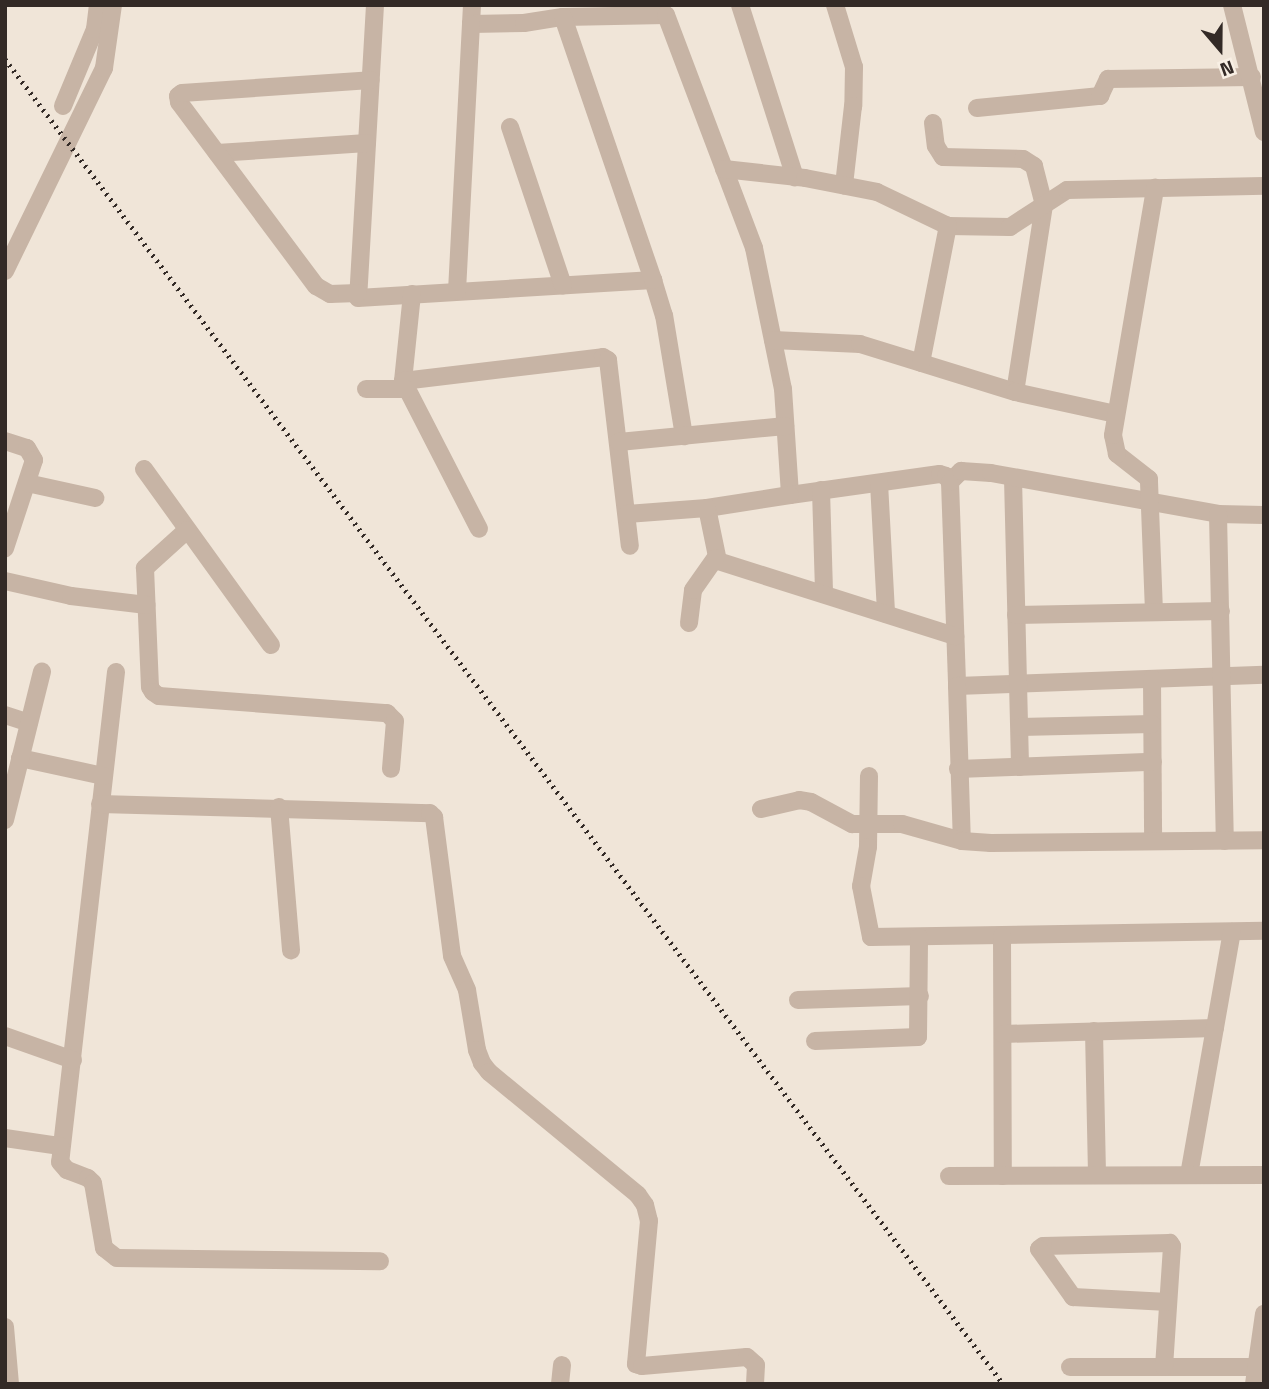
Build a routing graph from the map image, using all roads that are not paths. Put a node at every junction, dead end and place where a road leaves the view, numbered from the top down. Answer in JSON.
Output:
{"nodes":[{"id":1,"x":98,"y":5,"type":"edge"},
{"id":2,"x":113,"y":5,"type":"edge"},
{"id":3,"x":375,"y":5,"type":"edge"},
{"id":4,"x":472,"y":5,"type":"edge"},
{"id":5,"x":740,"y":5,"type":"edge"},
{"id":6,"x":835,"y":5,"type":"edge"},
{"id":7,"x":1232,"y":5,"type":"edge"},
{"id":8,"x":666,"y":10,"type":"edge"},
{"id":9,"x":563,"y":16,"type":"junction"},
{"id":10,"x":471,"y":24,"type":"junction"},
{"id":11,"x":1252,"y":77,"type":"junction"},
{"id":12,"x":371,"y":80,"type":"junction"},
{"id":13,"x":63,"y":106,"type":"dead end"},
{"id":14,"x":977,"y":108,"type":"dead end"},
{"id":15,"x":933,"y":123,"type":"dead end"},
{"id":16,"x":510,"y":127,"type":"dead end"},
{"id":17,"x":1264,"y":132,"type":"edge"},
{"id":18,"x":367,"y":143,"type":"junction"},
{"id":19,"x":217,"y":153,"type":"junction"},
{"id":20,"x":724,"y":169,"type":"junction"},
{"id":21,"x":795,"y":177,"type":"junction"},
{"id":22,"x":844,"y":185,"type":"junction"},
{"id":23,"x":1264,"y":186,"type":"edge"},
{"id":24,"x":1155,"y":188,"type":"junction"},
{"id":25,"x":1044,"y":205,"type":"junction"},
{"id":26,"x":948,"y":226,"type":"junction"},
{"id":27,"x":5,"y":243,"type":"edge"},
{"id":28,"x":5,"y":253,"type":"edge"},
{"id":29,"x":5,"y":271,"type":"edge"},
{"id":30,"x":653,"y":280,"type":"junction"},
{"id":31,"x":564,"y":285,"type":"junction"},
{"id":32,"x":457,"y":291,"type":"junction"},
{"id":33,"x":358,"y":293,"type":"junction"},
{"id":34,"x":412,"y":294,"type":"junction"},
{"id":35,"x":773,"y":340,"type":"junction"},
{"id":36,"x":921,"y":363,"type":"junction"},
{"id":37,"x":404,"y":385,"type":"junction"},
{"id":38,"x":366,"y":389,"type":"dead end"},
{"id":39,"x":1014,"y":392,"type":"junction"},
{"id":40,"x":1116,"y":414,"type":"junction"},
{"id":41,"x":785,"y":426,"type":"junction"},
{"id":42,"x":684,"y":436,"type":"junction"},
{"id":43,"x":5,"y":441,"type":"edge"},
{"id":44,"x":619,"y":442,"type":"junction"},
{"id":45,"x":144,"y":469,"type":"dead end"},
{"id":46,"x":1013,"y":478,"type":"junction"},
{"id":47,"x":879,"y":482,"type":"junction"},
{"id":48,"x":950,"y":482,"type":"junction"},
{"id":49,"x":27,"y":483,"type":"junction"},
{"id":50,"x":821,"y":490,"type":"junction"},
{"id":51,"x":790,"y":495,"type":"junction"},
{"id":52,"x":95,"y":498,"type":"dead end"},
{"id":53,"x":1150,"y":502,"type":"junction"},
{"id":54,"x":707,"y":508,"type":"junction"},
{"id":55,"x":627,"y":514,"type":"junction"},
{"id":56,"x":1218,"y":514,"type":"junction"},
{"id":57,"x":1264,"y":515,"type":"edge"},
{"id":58,"x":479,"y":529,"type":"dead end"},
{"id":59,"x":187,"y":530,"type":"junction"},
{"id":60,"x":630,"y":546,"type":"dead end"},
{"id":61,"x":5,"y":548,"type":"edge"},
{"id":62,"x":715,"y":558,"type":"junction"},
{"id":63,"x":5,"y":580,"type":"edge"},
{"id":64,"x":824,"y":594,"type":"junction"},
{"id":65,"x":146,"y":605,"type":"junction"},
{"id":66,"x":1221,"y":611,"type":"junction"},
{"id":67,"x":1154,"y":612,"type":"junction"},
{"id":68,"x":886,"y":614,"type":"junction"},
{"id":69,"x":1016,"y":615,"type":"junction"},
{"id":70,"x":689,"y":623,"type":"dead end"},
{"id":71,"x":955,"y":636,"type":"junction"},
{"id":72,"x":271,"y":645,"type":"dead end"},
{"id":73,"x":41,"y":672,"type":"dead end"},
{"id":74,"x":116,"y":672,"type":"dead end"},
{"id":75,"x":1264,"y":675,"type":"edge"},
{"id":76,"x":1223,"y":677,"type":"junction"},
{"id":77,"x":1152,"y":679,"type":"junction"},
{"id":78,"x":1019,"y":683,"type":"junction"},
{"id":79,"x":957,"y":686,"type":"junction"},
{"id":80,"x":5,"y":715,"type":"edge"},
{"id":81,"x":29,"y":723,"type":"junction"},
{"id":82,"x":1152,"y":724,"type":"junction"},
{"id":83,"x":1020,"y":727,"type":"junction"},
{"id":84,"x":20,"y":758,"type":"junction"},
{"id":85,"x":1153,"y":762,"type":"junction"},
{"id":86,"x":1020,"y":767,"type":"junction"},
{"id":87,"x":391,"y":769,"type":"dead end"},
{"id":88,"x":958,"y":769,"type":"junction"},
{"id":89,"x":103,"y":776,"type":"junction"},
{"id":90,"x":869,"y":776,"type":"dead end"},
{"id":91,"x":100,"y":804,"type":"junction"},
{"id":92,"x":279,"y":807,"type":"junction"},
{"id":93,"x":761,"y":809,"type":"dead end"},
{"id":94,"x":5,"y":820,"type":"edge"},
{"id":95,"x":869,"y":826,"type":"junction"},
{"id":96,"x":1264,"y":840,"type":"edge"},
{"id":97,"x":962,"y":841,"type":"junction"},
{"id":98,"x":1153,"y":841,"type":"junction"},
{"id":99,"x":1225,"y":841,"type":"junction"},
{"id":100,"x":1264,"y":931,"type":"edge"},
{"id":101,"x":1233,"y":932,"type":"junction"},
{"id":102,"x":1002,"y":936,"type":"junction"},
{"id":103,"x":919,"y":937,"type":"junction"},
{"id":104,"x":291,"y":950,"type":"dead end"},
{"id":105,"x":920,"y":996,"type":"junction"},
{"id":106,"x":798,"y":1000,"type":"dead end"},
{"id":107,"x":1216,"y":1028,"type":"junction"},
{"id":108,"x":1094,"y":1031,"type":"junction"},
{"id":109,"x":1003,"y":1034,"type":"junction"},
{"id":110,"x":5,"y":1036,"type":"edge"},
{"id":111,"x":815,"y":1041,"type":"dead end"},
{"id":112,"x":73,"y":1060,"type":"junction"},
{"id":113,"x":5,"y":1138,"type":"edge"},
{"id":114,"x":60,"y":1146,"type":"junction"},
{"id":115,"x":1003,"y":1175,"type":"junction"},
{"id":116,"x":1097,"y":1175,"type":"junction"},
{"id":117,"x":1189,"y":1175,"type":"junction"},
{"id":118,"x":1264,"y":1175,"type":"edge"},
{"id":119,"x":949,"y":1176,"type":"dead end"},
{"id":120,"x":380,"y":1261,"type":"dead end"},
{"id":121,"x":1168,"y":1302,"type":"junction"},
{"id":122,"x":1264,"y":1314,"type":"edge"},
{"id":123,"x":5,"y":1327,"type":"edge"},
{"id":124,"x":1261,"y":1348,"type":"edge"},
{"id":125,"x":562,"y":1365,"type":"dead end"},
{"id":126,"x":1070,"y":1367,"type":"dead end"},
{"id":127,"x":1164,"y":1367,"type":"junction"},
{"id":128,"x":1255,"y":1375,"type":"edge"},
{"id":129,"x":10,"y":1384,"type":"edge"},
{"id":130,"x":560,"y":1384,"type":"edge"},
{"id":131,"x":755,"y":1384,"type":"edge"}],
"edges":[{"from":1,"to":13,"type":"street"},
{"from":2,"to":29,"type":"street"},
{"from":3,"to":12,"type":"street"},
{"from":4,"to":10,"type":"street"},
{"from":5,"to":21,"type":"street"},
{"from":6,"to":22,"type":"street"},
{"from":7,"to":11,"type":"street"},
{"from":8,"to":9,"type":"street"},
{"from":8,"to":20,"type":"street"},
{"from":9,"to":10,"type":"street"},
{"from":9,"to":30,"type":"street"},
{"from":10,"to":32,"type":"street"},
{"from":11,"to":14,"type":"street"},
{"from":11,"to":17,"type":"street"},
{"from":12,"to":18,"type":"street"},
{"from":12,"to":19,"type":"street"},
{"from":15,"to":25,"type":"street"},
{"from":16,"to":31,"type":"street"},
{"from":18,"to":19,"type":"street"},
{"from":18,"to":33,"type":"street"},
{"from":19,"to":33,"type":"street"},
{"from":20,"to":21,"type":"street"},
{"from":20,"to":35,"type":"street"},
{"from":21,"to":22,"type":"street"},
{"from":22,"to":26,"type":"street"},
{"from":23,"to":24,"type":"street"},
{"from":24,"to":25,"type":"street"},
{"from":24,"to":40,"type":"street"},
{"from":25,"to":26,"type":"street"},
{"from":25,"to":39,"type":"street"},
{"from":26,"to":36,"type":"street"},
{"from":27,"to":28,"type":"street"},
{"from":30,"to":31,"type":"street"},
{"from":30,"to":42,"type":"street"},
{"from":31,"to":32,"type":"street"},
{"from":32,"to":34,"type":"street"},
{"from":33,"to":34,"type":"street"},
{"from":34,"to":37,"type":"street"},
{"from":35,"to":36,"type":"street"},
{"from":35,"to":41,"type":"street"},
{"from":36,"to":39,"type":"street"},
{"from":37,"to":38,"type":"street"},
{"from":37,"to":44,"type":"street"},
{"from":37,"to":58,"type":"street"},
{"from":39,"to":40,"type":"street"},
{"from":40,"to":53,"type":"street"},
{"from":41,"to":42,"type":"street"},
{"from":41,"to":51,"type":"street"},
{"from":42,"to":44,"type":"street"},
{"from":43,"to":49,"type":"street"},
{"from":44,"to":55,"type":"street"},
{"from":45,"to":59,"type":"street"},
{"from":46,"to":48,"type":"street"},
{"from":46,"to":53,"type":"street"},
{"from":46,"to":69,"type":"street"},
{"from":47,"to":48,"type":"street"},
{"from":47,"to":50,"type":"street"},
{"from":47,"to":68,"type":"street"},
{"from":48,"to":71,"type":"street"},
{"from":49,"to":52,"type":"street"},
{"from":49,"to":61,"type":"street"},
{"from":50,"to":51,"type":"street"},
{"from":50,"to":64,"type":"street"},
{"from":51,"to":54,"type":"street"},
{"from":53,"to":56,"type":"street"},
{"from":53,"to":67,"type":"street"},
{"from":54,"to":55,"type":"street"},
{"from":54,"to":62,"type":"street"},
{"from":55,"to":60,"type":"street"},
{"from":56,"to":57,"type":"street"},
{"from":56,"to":66,"type":"street"},
{"from":59,"to":65,"type":"street"},
{"from":59,"to":72,"type":"street"},
{"from":62,"to":64,"type":"street"},
{"from":62,"to":70,"type":"street"},
{"from":63,"to":65,"type":"street"},
{"from":64,"to":68,"type":"street"},
{"from":65,"to":87,"type":"street"},
{"from":66,"to":67,"type":"street"},
{"from":66,"to":76,"type":"street"},
{"from":67,"to":69,"type":"street"},
{"from":68,"to":71,"type":"street"},
{"from":69,"to":78,"type":"street"},
{"from":71,"to":79,"type":"street"},
{"from":73,"to":81,"type":"street"},
{"from":74,"to":89,"type":"street"},
{"from":75,"to":76,"type":"street"},
{"from":76,"to":77,"type":"street"},
{"from":76,"to":99,"type":"street"},
{"from":77,"to":78,"type":"street"},
{"from":77,"to":82,"type":"street"},
{"from":78,"to":79,"type":"street"},
{"from":78,"to":83,"type":"street"},
{"from":79,"to":88,"type":"street"},
{"from":80,"to":81,"type":"street"},
{"from":81,"to":84,"type":"street"},
{"from":82,"to":83,"type":"street"},
{"from":82,"to":85,"type":"street"},
{"from":83,"to":86,"type":"street"},
{"from":84,"to":89,"type":"street"},
{"from":84,"to":94,"type":"street"},
{"from":85,"to":86,"type":"street"},
{"from":85,"to":98,"type":"street"},
{"from":86,"to":88,"type":"street"},
{"from":88,"to":97,"type":"street"},
{"from":89,"to":91,"type":"street"},
{"from":90,"to":95,"type":"street"},
{"from":91,"to":92,"type":"street"},
{"from":91,"to":112,"type":"street"},
{"from":92,"to":104,"type":"street"},
{"from":92,"to":131,"type":"street"},
{"from":93,"to":95,"type":"street"},
{"from":95,"to":97,"type":"street"},
{"from":95,"to":103,"type":"street"},
{"from":96,"to":99,"type":"street"},
{"from":97,"to":98,"type":"street"},
{"from":98,"to":99,"type":"street"},
{"from":100,"to":101,"type":"street"},
{"from":101,"to":102,"type":"street"},
{"from":101,"to":107,"type":"street"},
{"from":102,"to":103,"type":"street"},
{"from":102,"to":109,"type":"street"},
{"from":103,"to":105,"type":"street"},
{"from":105,"to":106,"type":"street"},
{"from":105,"to":111,"type":"street"},
{"from":107,"to":108,"type":"street"},
{"from":107,"to":117,"type":"street"},
{"from":108,"to":109,"type":"street"},
{"from":108,"to":116,"type":"street"},
{"from":109,"to":115,"type":"street"},
{"from":110,"to":112,"type":"street"},
{"from":112,"to":114,"type":"street"},
{"from":113,"to":114,"type":"street"},
{"from":114,"to":120,"type":"street"},
{"from":115,"to":116,"type":"street"},
{"from":115,"to":119,"type":"street"},
{"from":116,"to":117,"type":"street"},
{"from":117,"to":118,"type":"street"},
{"from":121,"to":121,"type":"street"},
{"from":121,"to":127,"type":"street"},
{"from":122,"to":124,"type":"street"},
{"from":123,"to":129,"type":"street"},
{"from":124,"to":128,"type":"street"},
{"from":125,"to":130,"type":"street"},
{"from":126,"to":127,"type":"street"},
{"from":127,"to":128,"type":"street"}]}
